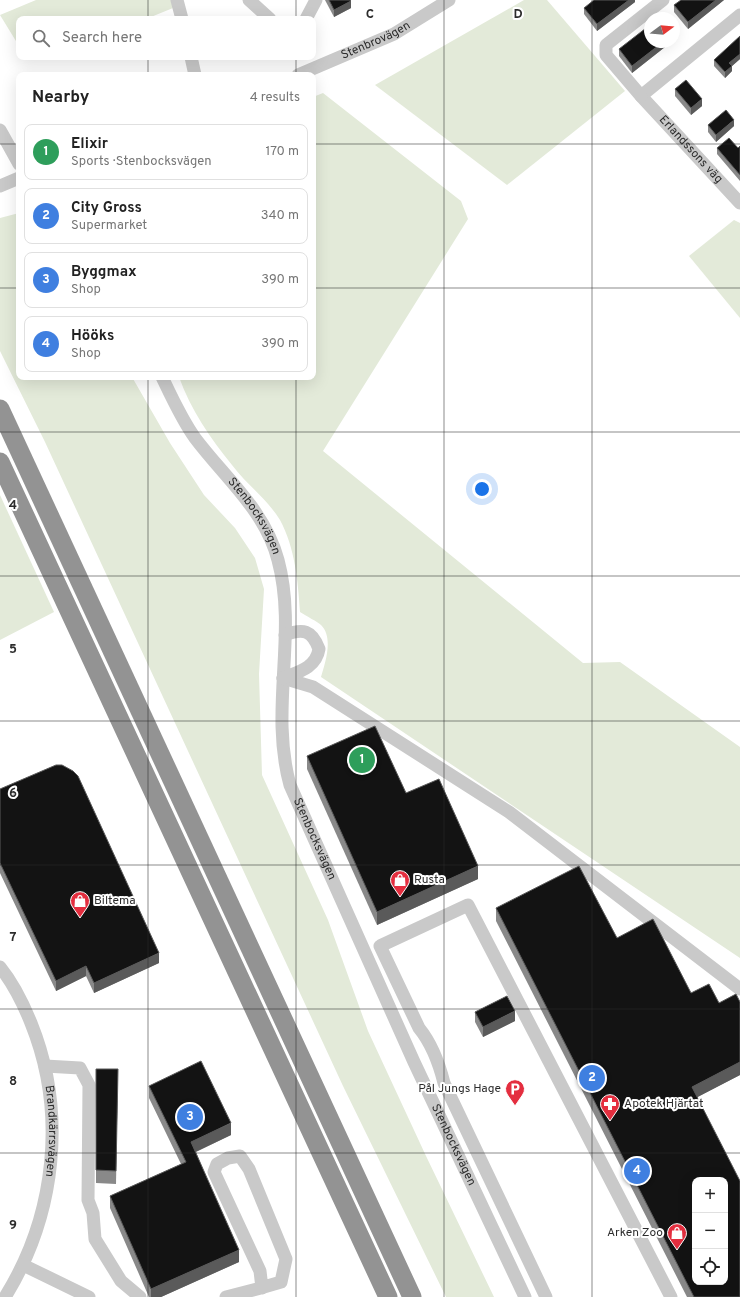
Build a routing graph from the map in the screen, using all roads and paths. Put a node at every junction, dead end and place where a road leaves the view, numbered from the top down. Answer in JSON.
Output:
{"nodes":[{"id":1,"x":177,"y":0,"type":"edge"},
{"id":2,"x":249,"y":0,"type":"edge"},
{"id":3,"x":316,"y":0,"type":"edge"},
{"id":4,"x":450,"y":0,"type":"edge"},
{"id":5,"x":663,"y":0,"type":"edge"},
{"id":6,"x":740,"y":15,"type":"edge"},
{"id":7,"x":181,"y":16,"type":"edge"},
{"id":8,"x":267,"y":16,"type":"edge"},
{"id":9,"x":308,"y":16,"type":"edge"},
{"id":10,"x":192,"y":60,"type":"edge"},
{"id":11,"x":315,"y":60,"type":"edge"},
{"id":12,"x":322,"y":66,"type":"junction"},
{"id":13,"x":194,"y":72,"type":"edge"},
{"id":14,"x":306,"y":72,"type":"edge"},
{"id":15,"x":641,"y":96,"type":"junction"},
{"id":16,"x":0,"y":130,"type":"edge"},
{"id":17,"x":16,"y":159,"type":"edge"},
{"id":18,"x":16,"y":179,"type":"edge"},
{"id":19,"x":0,"y":186,"type":"edge"},
{"id":20,"x":740,"y":203,"type":"edge"},
{"id":21,"x":163,"y":380,"type":"edge"},
{"id":22,"x":0,"y":409,"type":"edge"},
{"id":23,"x":0,"y":462,"type":"edge"},
{"id":24,"x":285,"y":635,"type":"junction"},
{"id":25,"x":283,"y":678,"type":"junction"},
{"id":26,"x":0,"y":967,"type":"edge"},
{"id":27,"x":740,"y":989,"type":"edge"},
{"id":28,"x":434,"y":1052,"type":"junction"},
{"id":29,"x":414,"y":1062,"type":"junction"},
{"id":30,"x":45,"y":1066,"type":"junction"},
{"id":31,"x":23,"y":1265,"type":"junction"},
{"id":32,"x":262,"y":1288,"type":"junction"},
{"id":33,"x":5,"y":1297,"type":"edge"},
{"id":34,"x":89,"y":1297,"type":"edge"},
{"id":35,"x":140,"y":1297,"type":"edge"},
{"id":36,"x":226,"y":1297,"type":"edge"},
{"id":37,"x":388,"y":1297,"type":"edge"},
{"id":38,"x":412,"y":1297,"type":"edge"},
{"id":39,"x":525,"y":1297,"type":"edge"},
{"id":40,"x":546,"y":1297,"type":"edge"},
{"id":41,"x":671,"y":1297,"type":"edge"}],
"edges":[{"from":1,"to":7,"type":"street"},
{"from":2,"to":8,"type":"street"},
{"from":3,"to":9,"type":"street"},
{"from":4,"to":12,"type":"street","name":"Stenbrovägen"},
{"from":5,"to":15,"type":"street","name":"Erlandssons väg"},
{"from":6,"to":15,"type":"street"},
{"from":10,"to":13,"type":"street"},
{"from":11,"to":12,"type":"street"},
{"from":12,"to":14,"type":"street","name":"Stenbrovägen"},
{"from":15,"to":20,"type":"street","name":"Erlandssons väg"},
{"from":16,"to":17,"type":"street"},
{"from":18,"to":19,"type":"street"},
{"from":21,"to":24,"type":"street","name":"Stenbocksvägen"},
{"from":22,"to":38,"type":"highway"},
{"from":23,"to":37,"type":"highway"},
{"from":24,"to":25,"type":"street","name":"Stenbocksvägen"},
{"from":24,"to":25,"type":"street"},
{"from":25,"to":27,"type":"street"},
{"from":25,"to":29,"type":"street","name":"Stenbocksvägen"},
{"from":26,"to":30,"type":"street","name":"Brandkärrsvägen"},
{"from":28,"to":29,"type":"street"},
{"from":28,"to":40,"type":"street"},
{"from":28,"to":41,"type":"street"},
{"from":29,"to":39,"type":"street","name":"Stenbocksvägen"},
{"from":30,"to":31,"type":"street","name":"Brandkärrsvägen"},
{"from":30,"to":35,"type":"street"},
{"from":31,"to":33,"type":"street","name":"Brandkärrsvägen"},
{"from":31,"to":34,"type":"street"},
{"from":32,"to":32,"type":"street"},
{"from":32,"to":36,"type":"street"}]}
